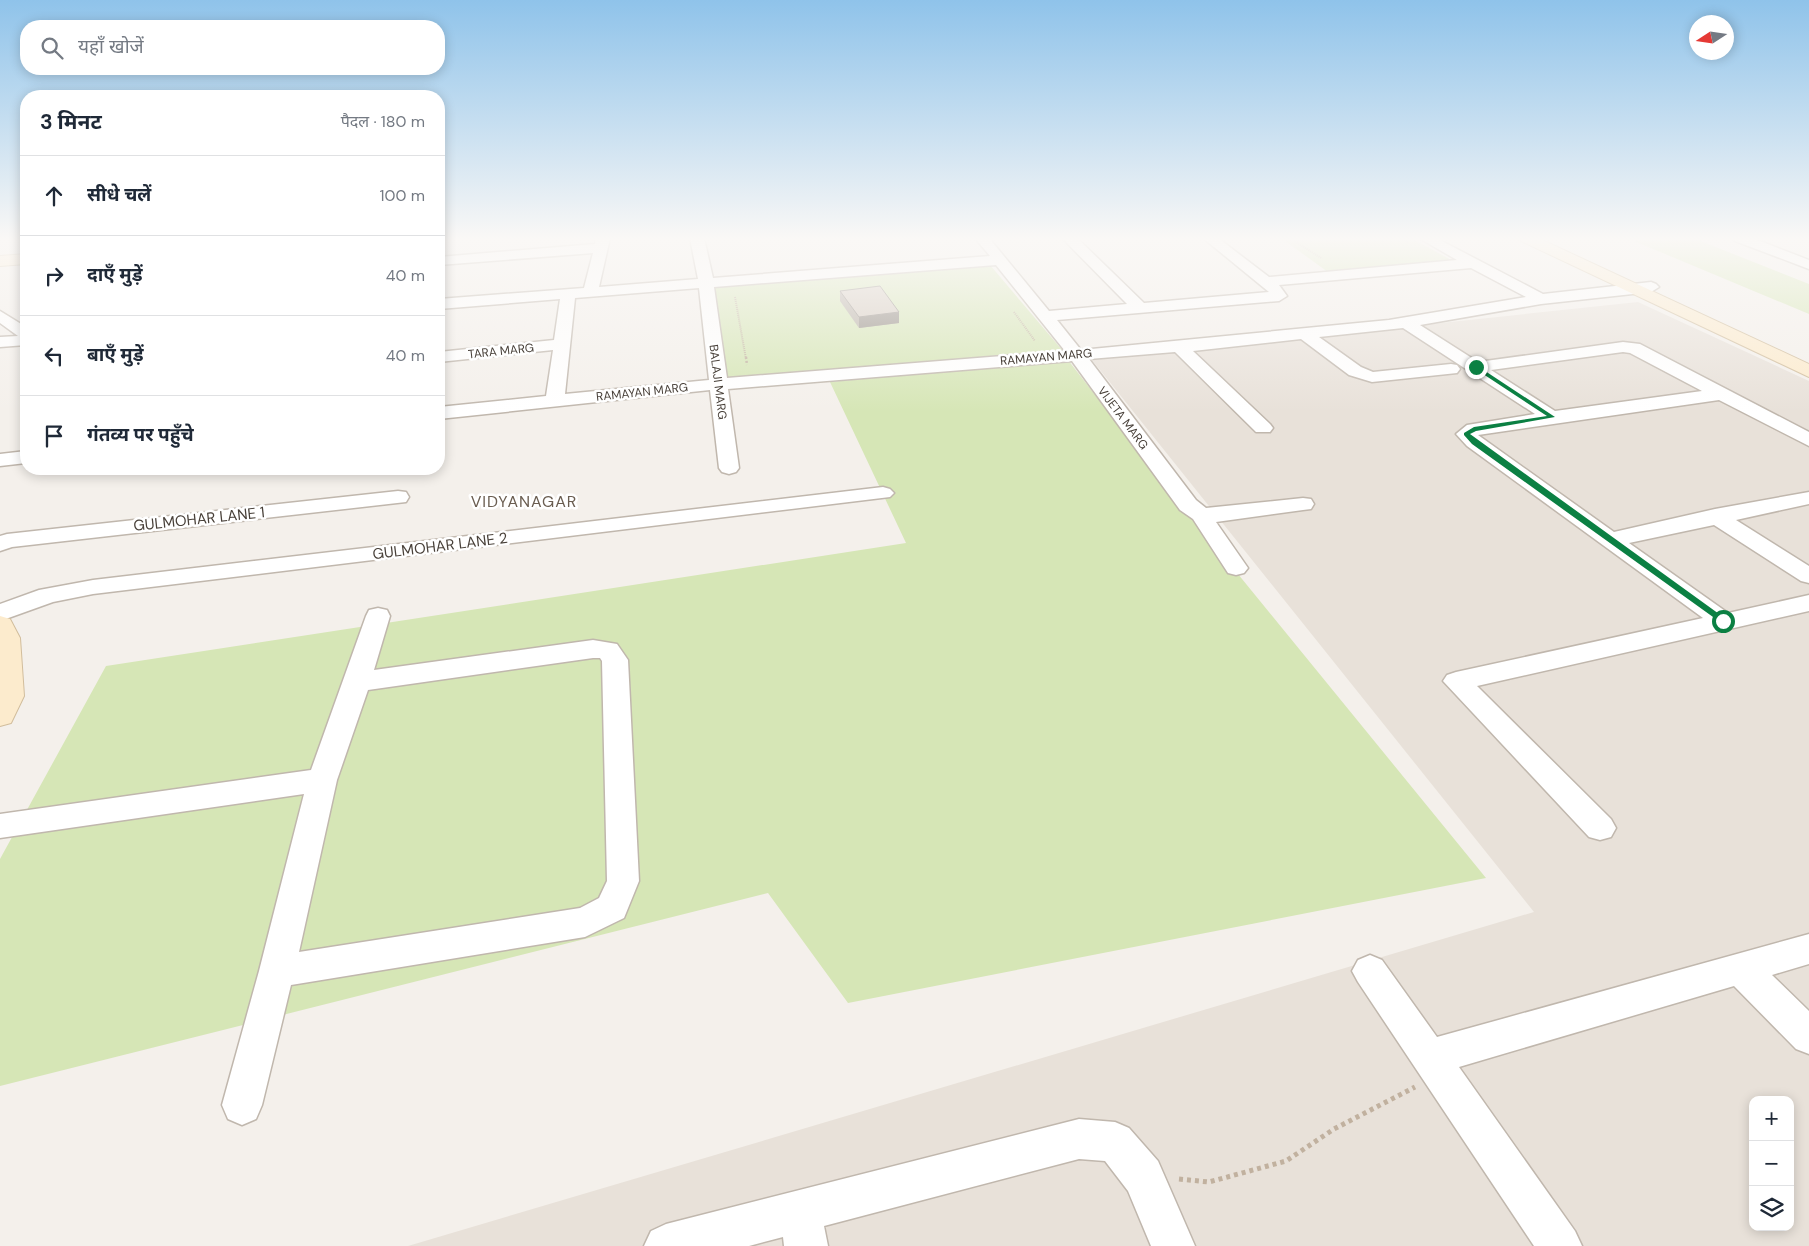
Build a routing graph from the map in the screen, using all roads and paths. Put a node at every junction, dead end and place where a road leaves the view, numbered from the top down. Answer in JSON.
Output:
{"nodes":[{"id":1,"x":531,"y":296,"type":"edge"},
{"id":2,"x":568,"y":296,"type":"edge"},
{"id":3,"x":708,"y":296,"type":"edge"},
{"id":4,"x":1029,"y":296,"type":"edge"},
{"id":5,"x":1128,"y":296,"type":"edge"},
{"id":6,"x":1277,"y":296,"type":"edge"},
{"id":7,"x":1536,"y":296,"type":"edge"},
{"id":8,"x":1567,"y":296,"type":"edge"},
{"id":9,"x":1659,"y":296,"type":"edge"},
{"id":10,"x":1662,"y":296,"type":"edge"},
{"id":11,"x":735,"y":297,"type":"dead end"},
{"id":12,"x":1541,"y":299,"type":"junction"},
{"id":13,"x":445,"y":303,"type":"edge"},
{"id":14,"x":1010,"y":306,"type":"dead end"},
{"id":15,"x":1139,"y":307,"type":"junction"},
{"id":16,"x":0,"y":316,"type":"edge"},
{"id":17,"x":1045,"y":316,"type":"junction"},
{"id":18,"x":1405,"y":322,"type":"junction"},
{"id":19,"x":20,"y":330,"type":"edge"},
{"id":20,"x":1303,"y":333,"type":"junction"},
{"id":21,"x":20,"y":340,"type":"edge"},
{"id":22,"x":0,"y":342,"type":"edge"},
{"id":23,"x":563,"y":344,"type":"junction"},
{"id":24,"x":1036,"y":344,"type":"dead end"},
{"id":25,"x":1179,"y":346,"type":"junction"},
{"id":26,"x":1076,"y":354,"type":"junction"},
{"id":27,"x":445,"y":356,"type":"edge"},
{"id":28,"x":1809,"y":360,"type":"edge"},
{"id":29,"x":1476,"y":367,"type":"junction"},
{"id":30,"x":1451,"y":369,"type":"dead end"},
{"id":31,"x":748,"y":370,"type":"dead end"},
{"id":32,"x":1809,"y":371,"type":"edge"},
{"id":33,"x":718,"y":384,"type":"junction"},
{"id":34,"x":1721,"y":394,"type":"junction"},
{"id":35,"x":555,"y":400,"type":"junction"},
{"id":36,"x":445,"y":412,"type":"edge"},
{"id":37,"x":1552,"y":417,"type":"junction"},
{"id":38,"x":1263,"y":428,"type":"dead end"},
{"id":39,"x":1809,"y":440,"type":"edge"},
{"id":40,"x":20,"y":458,"type":"edge"},
{"id":41,"x":0,"y":460,"type":"edge"},
{"id":42,"x":729,"y":468,"type":"dead end"},
{"id":43,"x":883,"y":493,"type":"dead end"},
{"id":44,"x":398,"y":497,"type":"dead end"},
{"id":45,"x":1809,"y":498,"type":"edge"},
{"id":46,"x":1304,"y":504,"type":"dead end"},
{"id":47,"x":1201,"y":515,"type":"junction"},
{"id":48,"x":1716,"y":516,"type":"junction"},
{"id":49,"x":1610,"y":540,"type":"junction"},
{"id":50,"x":0,"y":544,"type":"edge"},
{"id":51,"x":1236,"y":568,"type":"dead end"},
{"id":52,"x":1809,"y":576,"type":"edge"},
{"id":53,"x":1809,"y":603,"type":"edge"},
{"id":54,"x":0,"y":613,"type":"edge"},
{"id":55,"x":378,"y":616,"type":"dead end"},
{"id":56,"x":1723,"y":621,"type":"junction"},
{"id":57,"x":0,"y":625,"type":"edge"},
{"id":58,"x":357,"y":682,"type":"junction"},
{"id":59,"x":0,"y":715,"type":"edge"},
{"id":60,"x":322,"y":780,"type":"junction"},
{"id":61,"x":0,"y":826,"type":"edge"},
{"id":62,"x":1600,"y":828,"type":"dead end"},
{"id":63,"x":1809,"y":949,"type":"edge"},
{"id":64,"x":1740,"y":968,"type":"junction"},
{"id":65,"x":277,"y":971,"type":"junction"},
{"id":66,"x":1370,"y":971,"type":"dead end"},
{"id":67,"x":1809,"y":1036,"type":"edge"},
{"id":68,"x":1437,"y":1065,"type":"junction"},
{"id":69,"x":242,"y":1105,"type":"dead end"},
{"id":70,"x":1143,"y":1176,"type":"junction"},
{"id":71,"x":803,"y":1229,"type":"edge"},
{"id":72,"x":666,"y":1246,"type":"edge"},
{"id":73,"x":1173,"y":1246,"type":"edge"},
{"id":74,"x":1560,"y":1246,"type":"edge"}],
"edges":[{"from":1,"to":13,"type":"street"},
{"from":2,"to":23,"type":"street"},
{"from":3,"to":33,"type":"street","name":"BALAJI MARG"},
{"from":4,"to":17,"type":"street","name":"VIJETA MARG"},
{"from":5,"to":15,"type":"street"},
{"from":6,"to":15,"type":"street"},
{"from":7,"to":12,"type":"street"},
{"from":8,"to":12,"type":"street","name":"RAMAYAN MARG"},
{"from":9,"to":32,"type":"street"},
{"from":10,"to":28,"type":"street"},
{"from":11,"to":31,"type":"path"},
{"from":12,"to":18,"type":"street","name":"RAMAYAN MARG"},
{"from":14,"to":24,"type":"path"},
{"from":15,"to":17,"type":"street"},
{"from":16,"to":19,"type":"street"},
{"from":17,"to":26,"type":"street","name":"VIJETA MARG"},
{"from":18,"to":20,"type":"street","name":"RAMAYAN MARG"},
{"from":18,"to":29,"type":"street"},
{"from":20,"to":25,"type":"street","name":"RAMAYAN MARG"},
{"from":20,"to":30,"type":"street"},
{"from":21,"to":22,"type":"street"},
{"from":23,"to":27,"type":"street","name":"TARA MARG"},
{"from":23,"to":35,"type":"street"},
{"from":25,"to":26,"type":"street","name":"RAMAYAN MARG"},
{"from":25,"to":38,"type":"street"},
{"from":26,"to":33,"type":"street","name":"RAMAYAN MARG"},
{"from":26,"to":47,"type":"street","name":"VIJETA MARG"},
{"from":29,"to":34,"type":"street"},
{"from":29,"to":37,"type":"street"},
{"from":33,"to":35,"type":"street","name":"RAMAYAN MARG"},
{"from":33,"to":42,"type":"street","name":"BALAJI MARG"},
{"from":34,"to":37,"type":"street"},
{"from":34,"to":39,"type":"street"},
{"from":35,"to":36,"type":"street","name":"RAMAYAN MARG"},
{"from":37,"to":49,"type":"street"},
{"from":40,"to":41,"type":"street"},
{"from":43,"to":54,"type":"street","name":"GULMOHAR LANE 2"},
{"from":44,"to":50,"type":"street","name":"GULMOHAR LANE 1"},
{"from":45,"to":48,"type":"street"},
{"from":46,"to":47,"type":"street"},
{"from":47,"to":51,"type":"street","name":"VIJETA MARG"},
{"from":48,"to":49,"type":"street"},
{"from":48,"to":52,"type":"street"},
{"from":49,"to":56,"type":"street"},
{"from":53,"to":56,"type":"street"},
{"from":55,"to":58,"type":"street"},
{"from":56,"to":62,"type":"street"},
{"from":57,"to":59,"type":"street"},
{"from":58,"to":60,"type":"street"},
{"from":58,"to":65,"type":"street"},
{"from":60,"to":61,"type":"street"},
{"from":60,"to":65,"type":"street"},
{"from":63,"to":64,"type":"street"},
{"from":64,"to":67,"type":"street"},
{"from":64,"to":68,"type":"street"},
{"from":65,"to":69,"type":"street"},
{"from":66,"to":68,"type":"street"},
{"from":68,"to":70,"type":"path"},
{"from":68,"to":74,"type":"street"},
{"from":70,"to":71,"type":"street"},
{"from":70,"to":73,"type":"street"},
{"from":71,"to":72,"type":"street"}]}
